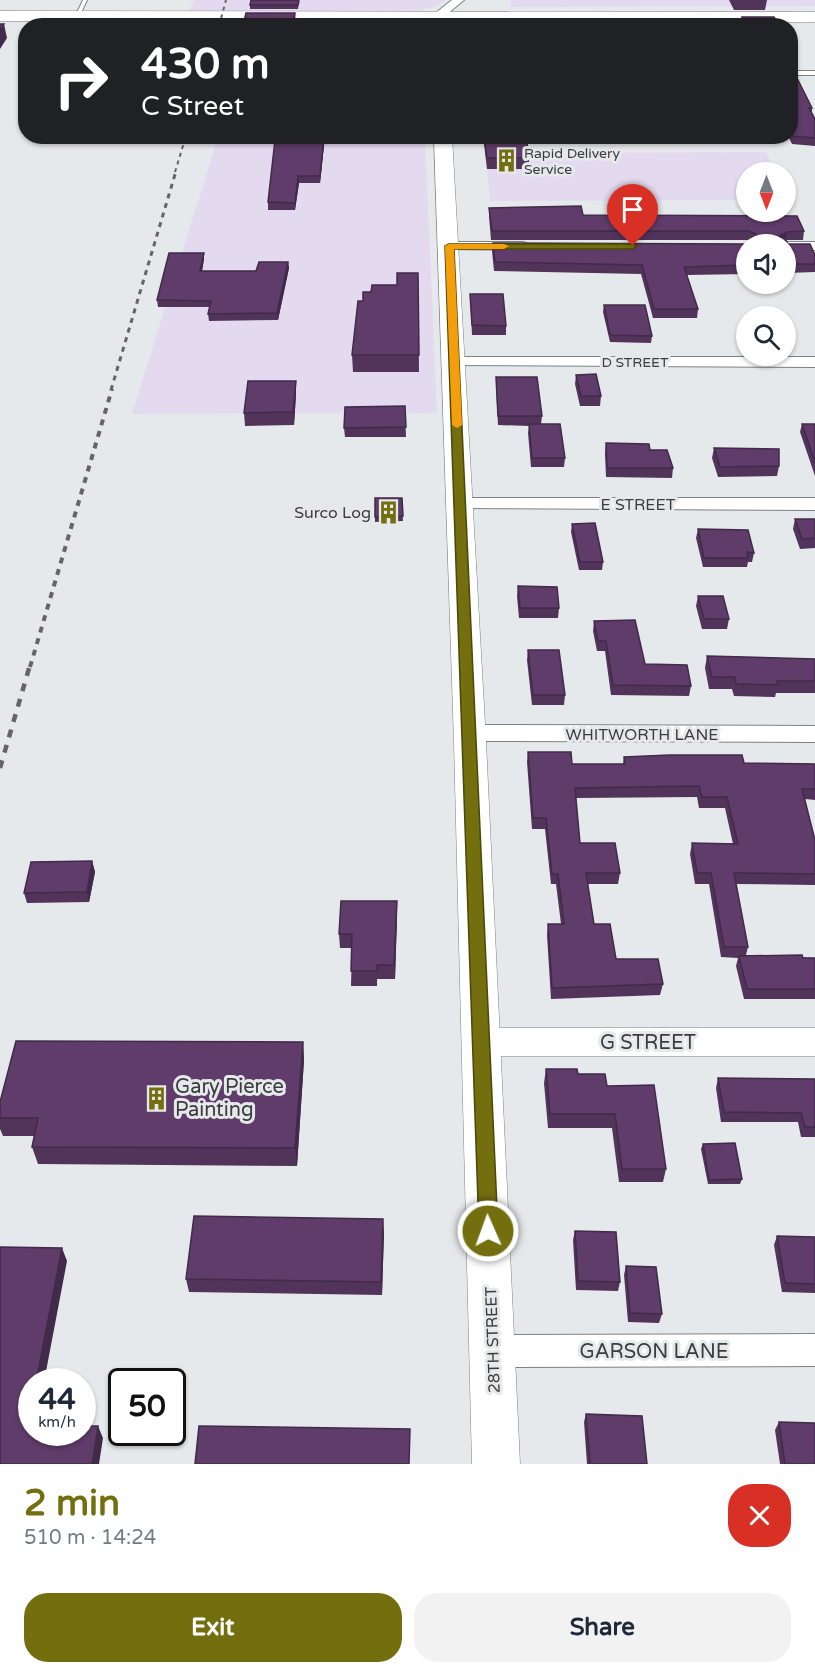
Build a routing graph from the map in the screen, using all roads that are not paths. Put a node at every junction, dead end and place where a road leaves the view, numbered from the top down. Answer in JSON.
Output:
{"nodes":[{"id":1,"x":85,"y":0,"type":"edge"},
{"id":2,"x":459,"y":0,"type":"edge"},
{"id":3,"x":464,"y":0,"type":"edge"},
{"id":4,"x":0,"y":16,"type":"edge"},
{"id":5,"x":77,"y":16,"type":"junction"},
{"id":6,"x":511,"y":16,"type":"junction"},
{"id":7,"x":815,"y":17,"type":"edge"},
{"id":8,"x":221,"y":18,"type":"edge"},
{"id":9,"x":440,"y":18,"type":"edge"},
{"id":10,"x":481,"y":18,"type":"edge"},
{"id":11,"x":595,"y":18,"type":"edge"},
{"id":12,"x":792,"y":18,"type":"edge"},
{"id":13,"x":798,"y":73,"type":"edge"},
{"id":14,"x":815,"y":73,"type":"edge"},
{"id":15,"x":443,"y":144,"type":"edge"},
{"id":16,"x":449,"y":246,"type":"junction"},
{"id":17,"x":545,"y":246,"type":"edge"},
{"id":18,"x":796,"y":246,"type":"edge"},
{"id":19,"x":815,"y":246,"type":"edge"},
{"id":20,"x":454,"y":362,"type":"junction"},
{"id":21,"x":815,"y":362,"type":"edge"},
{"id":22,"x":460,"y":504,"type":"junction"},
{"id":23,"x":815,"y":504,"type":"edge"},
{"id":24,"x":470,"y":733,"type":"junction"},
{"id":25,"x":815,"y":734,"type":"edge"},
{"id":26,"x":481,"y":1042,"type":"junction"},
{"id":27,"x":815,"y":1042,"type":"edge"},
{"id":28,"x":815,"y":1350,"type":"edge"},
{"id":29,"x":493,"y":1351,"type":"junction"},
{"id":30,"x":496,"y":1464,"type":"edge"}],
"edges":[{"from":1,"to":5,"type":"lane"},
{"from":2,"to":9,"type":"street"},
{"from":3,"to":6,"type":"main road"},
{"from":4,"to":5,"type":"main road"},
{"from":5,"to":8,"type":"main road"},
{"from":6,"to":10,"type":"main road"},
{"from":6,"to":11,"type":"main road"},
{"from":7,"to":12,"type":"main road"},
{"from":13,"to":14,"type":"lane"},
{"from":15,"to":16,"type":"main road","name":"28TH STREET"},
{"from":16,"to":17,"type":"street"},
{"from":16,"to":20,"type":"main road","name":"28TH STREET"},
{"from":18,"to":19,"type":"street"},
{"from":20,"to":21,"type":"street","name":"D STREET"},
{"from":20,"to":22,"type":"main road","name":"28TH STREET"},
{"from":22,"to":23,"type":"street","name":"E STREET"},
{"from":22,"to":24,"type":"main road","name":"28TH STREET"},
{"from":24,"to":25,"type":"street","name":"WHITWORTH LANE"},
{"from":24,"to":26,"type":"main road","name":"28TH STREET"},
{"from":26,"to":27,"type":"street","name":"G STREET"},
{"from":26,"to":29,"type":"main road","name":"28TH STREET"},
{"from":28,"to":29,"type":"street","name":"GARSON LANE"},
{"from":29,"to":30,"type":"main road","name":"28TH STREET"}]}
